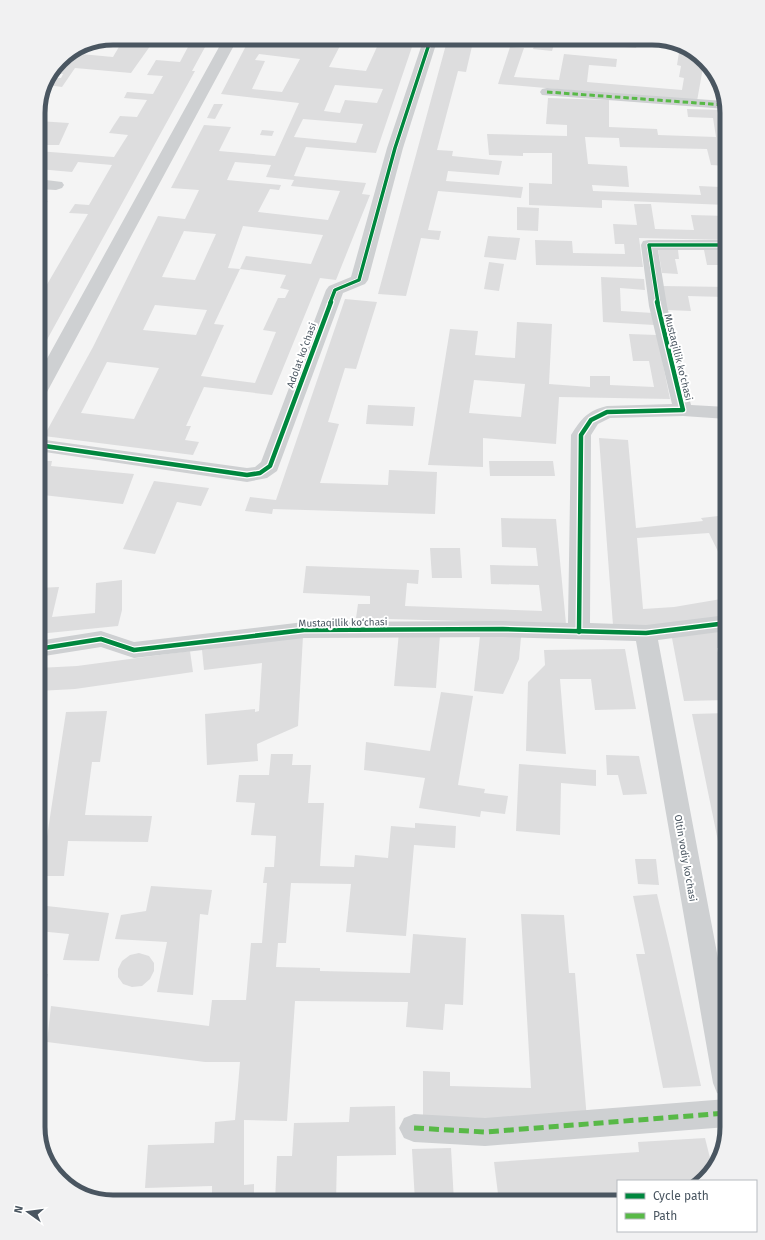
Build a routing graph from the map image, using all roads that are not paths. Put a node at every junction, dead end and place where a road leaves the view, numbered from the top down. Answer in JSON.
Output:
{"nodes":[{"id":1,"x":227,"y":45,"type":"edge"},
{"id":2,"x":429,"y":45,"type":"edge"},
{"id":3,"x":547,"y":92,"type":"dead end"},
{"id":4,"x":719,"y":105,"type":"edge"},
{"id":5,"x":45,"y":184,"type":"edge"},
{"id":6,"x":56,"y":185,"type":"dead end"},
{"id":7,"x":720,"y":245,"type":"edge"},
{"id":8,"x":45,"y":379,"type":"edge"},
{"id":9,"x":683,"y":410,"type":"junction"},
{"id":10,"x":720,"y":413,"type":"edge"},
{"id":11,"x":45,"y":446,"type":"edge"},
{"id":12,"x":720,"y":624,"type":"edge"},
{"id":13,"x":579,"y":632,"type":"junction"},
{"id":14,"x":646,"y":633,"type":"junction"},
{"id":15,"x":45,"y":648,"type":"edge"},
{"id":16,"x":720,"y":1044,"type":"edge"},
{"id":17,"x":720,"y":1114,"type":"edge"},
{"id":18,"x":414,"y":1128,"type":"dead end"}],
"edges":[{"from":1,"to":8,"type":"street"},
{"from":2,"to":11,"type":"street","name":"Adolat koʻchasi"},
{"from":3,"to":4,"type":"street"},
{"from":5,"to":6,"type":"street"},
{"from":7,"to":9,"type":"street","name":"Mustaqillik ko‘chasi"},
{"from":9,"to":10,"type":"street","name":"Mustaqillik ko‘chasi"},
{"from":9,"to":13,"type":"street","name":"Mustaqillik ko‘chasi"},
{"from":12,"to":14,"type":"street","name":"Mustaqillik ko‘chasi"},
{"from":13,"to":14,"type":"street","name":"Mustaqillik ko‘chasi"},
{"from":13,"to":15,"type":"street","name":"Mustaqillik ko‘chasi"},
{"from":14,"to":16,"type":"street","name":"Oltin vodiy ko'chasi"},
{"from":17,"to":18,"type":"street"}]}
